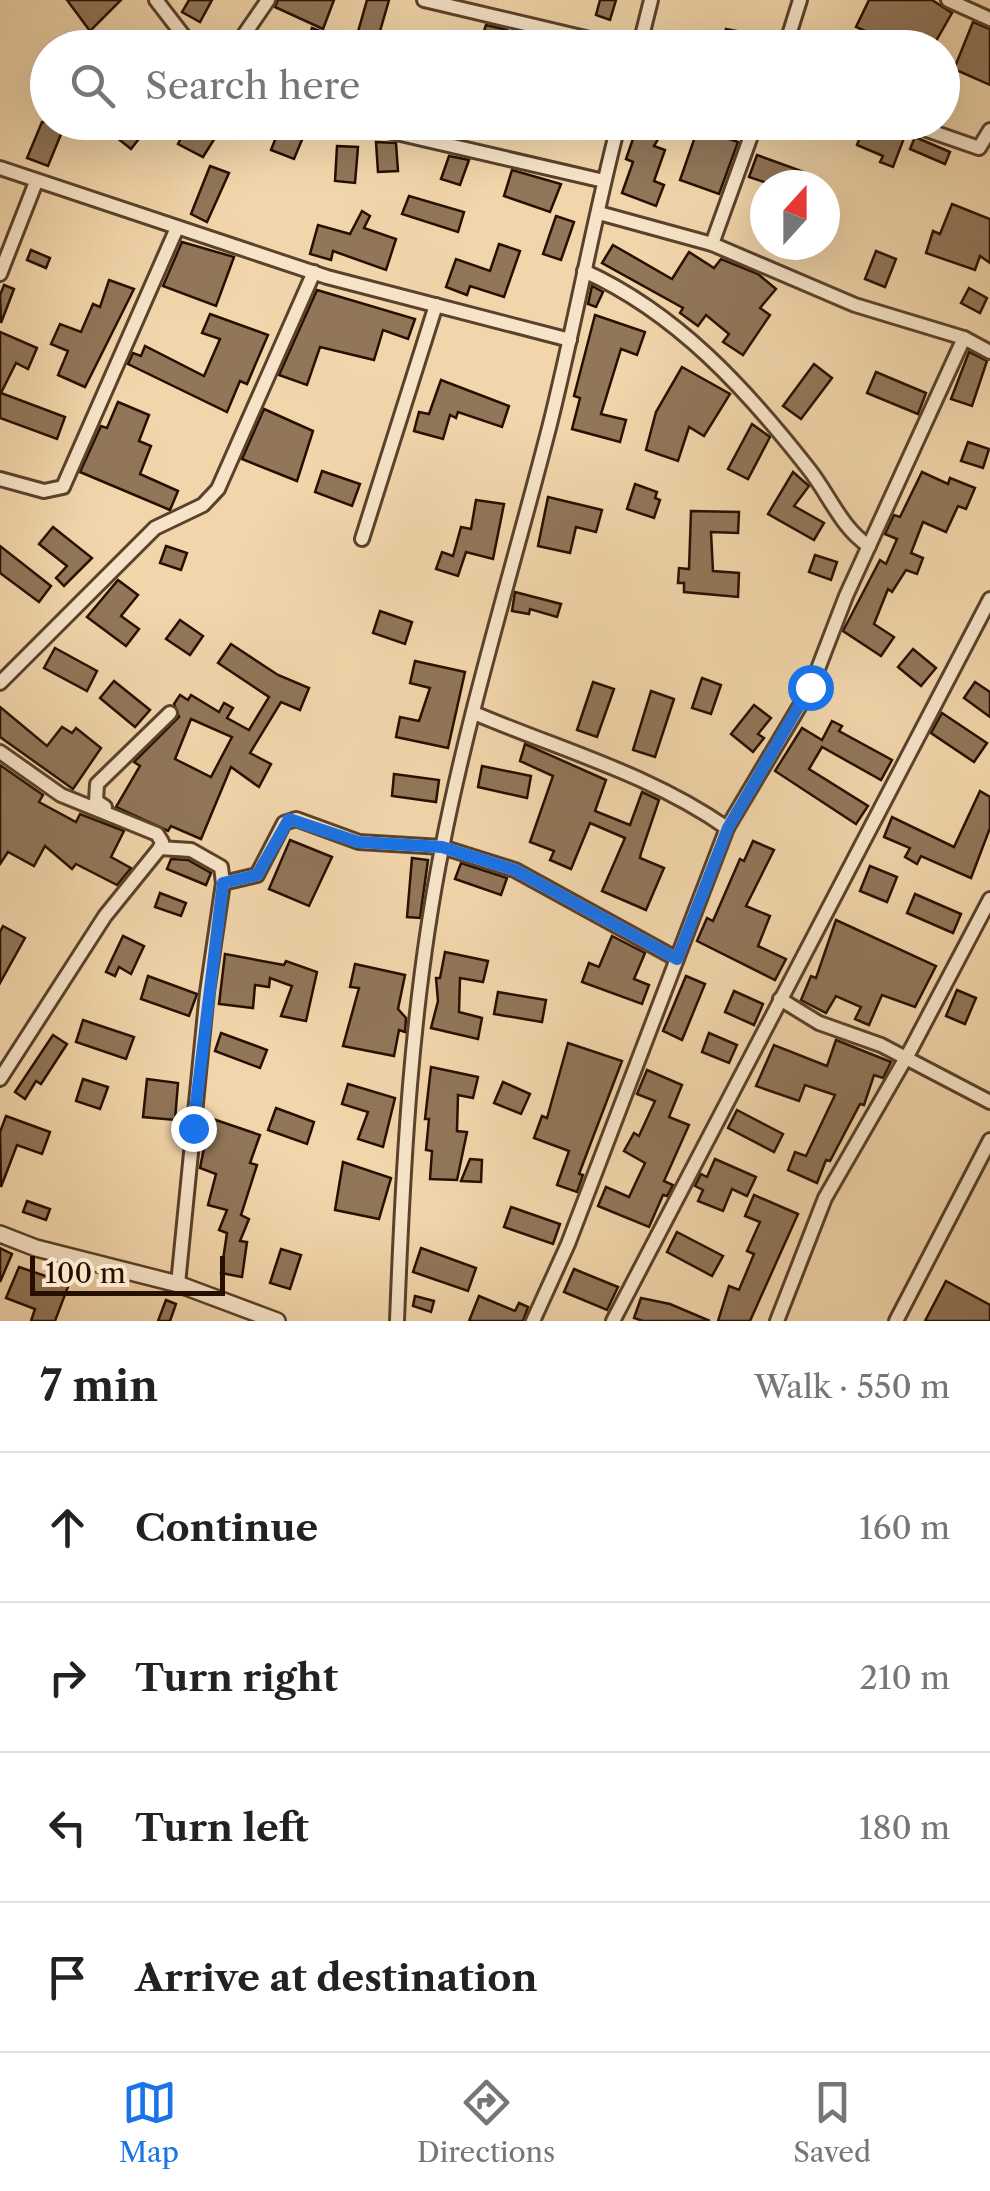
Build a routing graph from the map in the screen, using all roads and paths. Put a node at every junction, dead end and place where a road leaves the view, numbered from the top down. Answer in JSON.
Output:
{"nodes":[{"id":1,"x":156,"y":0,"type":"edge"},
{"id":2,"x":268,"y":0,"type":"edge"},
{"id":3,"x":424,"y":0,"type":"edge"},
{"id":4,"x":650,"y":0,"type":"edge"},
{"id":5,"x":800,"y":0,"type":"edge"},
{"id":6,"x":948,"y":0,"type":"edge"},
{"id":7,"x":990,"y":19,"type":"edge"},
{"id":8,"x":179,"y":30,"type":"edge"},
{"id":9,"x":247,"y":30,"type":"edge"},
{"id":10,"x":552,"y":30,"type":"edge"},
{"id":11,"x":643,"y":30,"type":"edge"},
{"id":12,"x":791,"y":30,"type":"edge"},
{"id":13,"x":990,"y":130,"type":"edge"},
{"id":14,"x":427,"y":140,"type":"edge"},
{"id":15,"x":614,"y":140,"type":"edge"},
{"id":16,"x":750,"y":140,"type":"edge"},
{"id":17,"x":956,"y":140,"type":"edge"},
{"id":18,"x":0,"y":168,"type":"edge"},
{"id":19,"x":604,"y":181,"type":"junction"},
{"id":20,"x":36,"y":182,"type":"junction"},
{"id":21,"x":599,"y":213,"type":"junction"},
{"id":22,"x":177,"y":228,"type":"junction"},
{"id":23,"x":712,"y":244,"type":"junction"},
{"id":24,"x":584,"y":271,"type":"junction"},
{"id":25,"x":314,"y":272,"type":"junction"},
{"id":26,"x":0,"y":274,"type":"edge"},
{"id":27,"x":436,"y":305,"type":"junction"},
{"id":28,"x":964,"y":338,"type":"junction"},
{"id":29,"x":570,"y":340,"type":"junction"},
{"id":30,"x":990,"y":352,"type":"edge"},
{"id":31,"x":0,"y":479,"type":"edge"},
{"id":32,"x":362,"y":538,"type":"dead end"},
{"id":33,"x":870,"y":546,"type":"junction"},
{"id":34,"x":990,"y":599,"type":"edge"},
{"id":35,"x":0,"y":683,"type":"edge"},
{"id":36,"x":170,"y":712,"type":"dead end"},
{"id":37,"x":474,"y":713,"type":"junction"},
{"id":38,"x":0,"y":752,"type":"edge"},
{"id":39,"x":115,"y":815,"type":"junction"},
{"id":40,"x":728,"y":828,"type":"junction"},
{"id":41,"x":442,"y":847,"type":"junction"},
{"id":42,"x":160,"y":848,"type":"junction"},
{"id":43,"x":223,"y":883,"type":"junction"},
{"id":44,"x":990,"y":899,"type":"edge"},
{"id":45,"x":677,"y":959,"type":"junction"},
{"id":46,"x":780,"y":1000,"type":"junction"},
{"id":47,"x":904,"y":1057,"type":"junction"},
{"id":48,"x":0,"y":1079,"type":"edge"},
{"id":49,"x":990,"y":1102,"type":"edge"},
{"id":50,"x":990,"y":1140,"type":"edge"},
{"id":51,"x":0,"y":1234,"type":"edge"},
{"id":52,"x":178,"y":1284,"type":"junction"},
{"id":53,"x":237,"y":1315,"type":"edge"},
{"id":54,"x":277,"y":1321,"type":"edge"},
{"id":55,"x":397,"y":1321,"type":"edge"},
{"id":56,"x":533,"y":1321,"type":"edge"},
{"id":57,"x":614,"y":1321,"type":"edge"},
{"id":58,"x":777,"y":1321,"type":"edge"},
{"id":59,"x":896,"y":1321,"type":"edge"}],
"edges":[{"from":1,"to":8,"type":"street"},
{"from":2,"to":9,"type":"street"},
{"from":3,"to":10,"type":"street"},
{"from":4,"to":11,"type":"street"},
{"from":5,"to":12,"type":"street"},
{"from":6,"to":7,"type":"street"},
{"from":13,"to":17,"type":"street"},
{"from":14,"to":19,"type":"street"},
{"from":15,"to":19,"type":"street"},
{"from":16,"to":23,"type":"street"},
{"from":18,"to":20,"type":"street"},
{"from":19,"to":21,"type":"street"},
{"from":20,"to":22,"type":"street"},
{"from":20,"to":26,"type":"street"},
{"from":21,"to":23,"type":"street"},
{"from":21,"to":24,"type":"street"},
{"from":22,"to":25,"type":"street"},
{"from":22,"to":31,"type":"street"},
{"from":23,"to":28,"type":"street"},
{"from":24,"to":29,"type":"street"},
{"from":24,"to":33,"type":"street"},
{"from":25,"to":27,"type":"street"},
{"from":25,"to":35,"type":"street"},
{"from":27,"to":29,"type":"street"},
{"from":27,"to":32,"type":"street"},
{"from":28,"to":30,"type":"street"},
{"from":28,"to":33,"type":"street"},
{"from":29,"to":37,"type":"street"},
{"from":33,"to":40,"type":"street"},
{"from":34,"to":46,"type":"street"},
{"from":36,"to":39,"type":"street"},
{"from":37,"to":40,"type":"street"},
{"from":37,"to":41,"type":"street"},
{"from":38,"to":39,"type":"street"},
{"from":39,"to":42,"type":"street"},
{"from":40,"to":45,"type":"street"},
{"from":41,"to":43,"type":"street"},
{"from":41,"to":45,"type":"street"},
{"from":41,"to":55,"type":"street"},
{"from":42,"to":43,"type":"street"},
{"from":42,"to":48,"type":"street"},
{"from":43,"to":52,"type":"street"},
{"from":44,"to":47,"type":"street"},
{"from":45,"to":56,"type":"street"},
{"from":46,"to":47,"type":"street"},
{"from":46,"to":57,"type":"street"},
{"from":47,"to":49,"type":"street"},
{"from":47,"to":58,"type":"street"},
{"from":50,"to":59,"type":"street"},
{"from":51,"to":52,"type":"street"},
{"from":52,"to":53,"type":"street"},
{"from":53,"to":54,"type":"street"}]}
